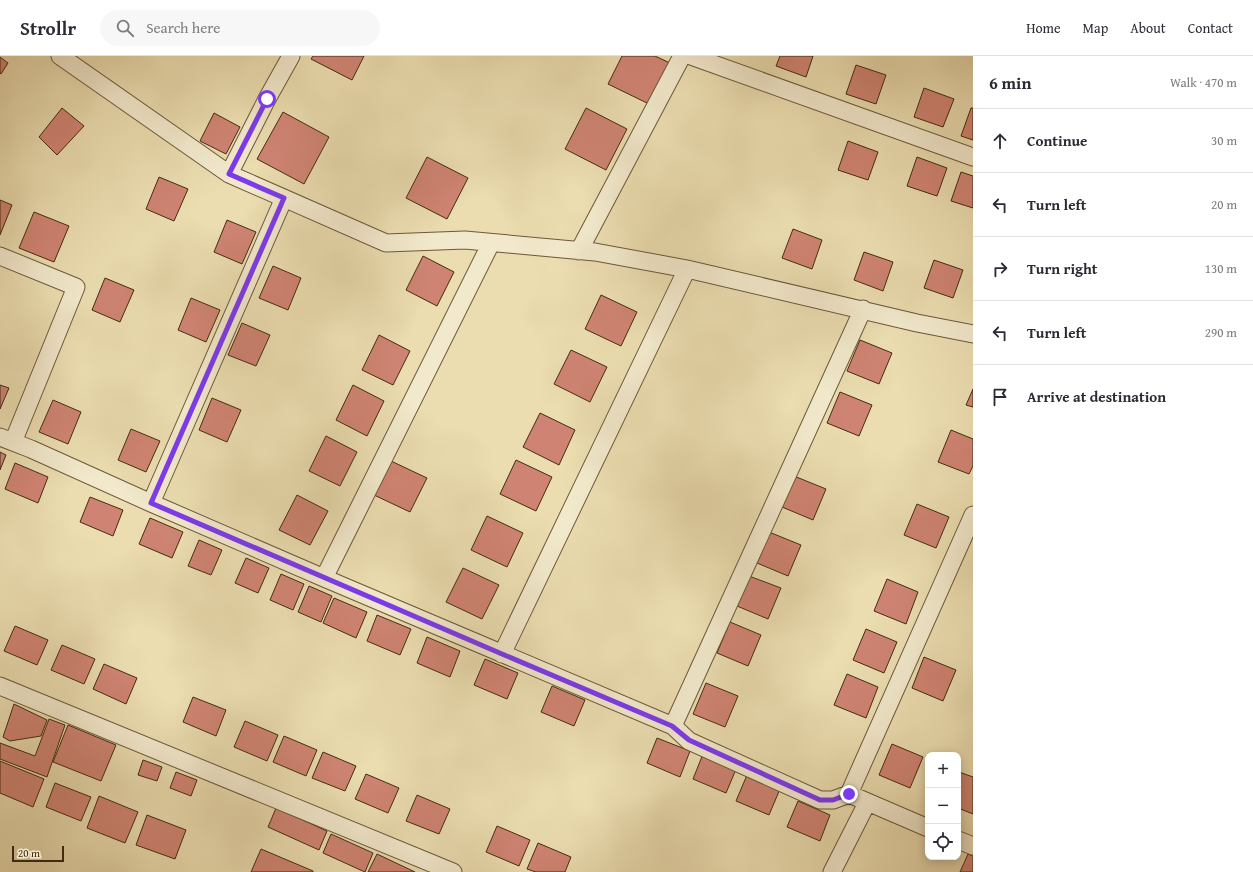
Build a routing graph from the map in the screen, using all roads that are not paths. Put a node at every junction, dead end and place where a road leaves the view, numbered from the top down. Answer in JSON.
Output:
{"nodes":[{"id":1,"x":60,"y":56,"type":"edge"},
{"id":2,"x":291,"y":56,"type":"edge"},
{"id":3,"x":682,"y":56,"type":"edge"},
{"id":4,"x":692,"y":56,"type":"edge"},
{"id":5,"x":973,"y":157,"type":"edge"},
{"id":6,"x":229,"y":174,"type":"junction"},
{"id":7,"x":284,"y":198,"type":"junction"},
{"id":8,"x":491,"y":243,"type":"junction"},
{"id":9,"x":579,"y":251,"type":"junction"},
{"id":10,"x":0,"y":256,"type":"edge"},
{"id":11,"x":688,"y":269,"type":"junction"},
{"id":12,"x":863,"y":309,"type":"junction"},
{"id":13,"x":973,"y":334,"type":"edge"},
{"id":14,"x":7,"y":439,"type":"edge"},
{"id":15,"x":151,"y":503,"type":"junction"},
{"id":16,"x":973,"y":515,"type":"edge"},
{"id":17,"x":324,"y":578,"type":"junction"},
{"id":18,"x":502,"y":654,"type":"junction"},
{"id":19,"x":0,"y":686,"type":"edge"},
{"id":20,"x":672,"y":726,"type":"junction"},
{"id":21,"x":849,"y":794,"type":"junction"},
{"id":22,"x":867,"y":803,"type":"junction"},
{"id":23,"x":925,"y":827,"type":"edge"},
{"id":24,"x":961,"y":841,"type":"edge"},
{"id":25,"x":973,"y":846,"type":"edge"},
{"id":26,"x":453,"y":872,"type":"edge"},
{"id":27,"x":832,"y":872,"type":"edge"}],
"edges":[{"from":1,"to":6,"type":"street"},
{"from":2,"to":6,"type":"street"},
{"from":3,"to":9,"type":"street"},
{"from":4,"to":5,"type":"street"},
{"from":6,"to":7,"type":"street"},
{"from":7,"to":8,"type":"street"},
{"from":7,"to":15,"type":"street"},
{"from":8,"to":9,"type":"street"},
{"from":8,"to":17,"type":"street"},
{"from":9,"to":11,"type":"street"},
{"from":10,"to":14,"type":"street"},
{"from":11,"to":12,"type":"street"},
{"from":11,"to":18,"type":"street"},
{"from":12,"to":13,"type":"street"},
{"from":12,"to":20,"type":"street"},
{"from":14,"to":15,"type":"street"},
{"from":15,"to":17,"type":"street"},
{"from":16,"to":21,"type":"street"},
{"from":17,"to":18,"type":"street"},
{"from":18,"to":20,"type":"street"},
{"from":19,"to":26,"type":"street"},
{"from":20,"to":21,"type":"street"},
{"from":21,"to":22,"type":"street"},
{"from":22,"to":23,"type":"street"},
{"from":22,"to":27,"type":"street"},
{"from":24,"to":25,"type":"street"}]}
